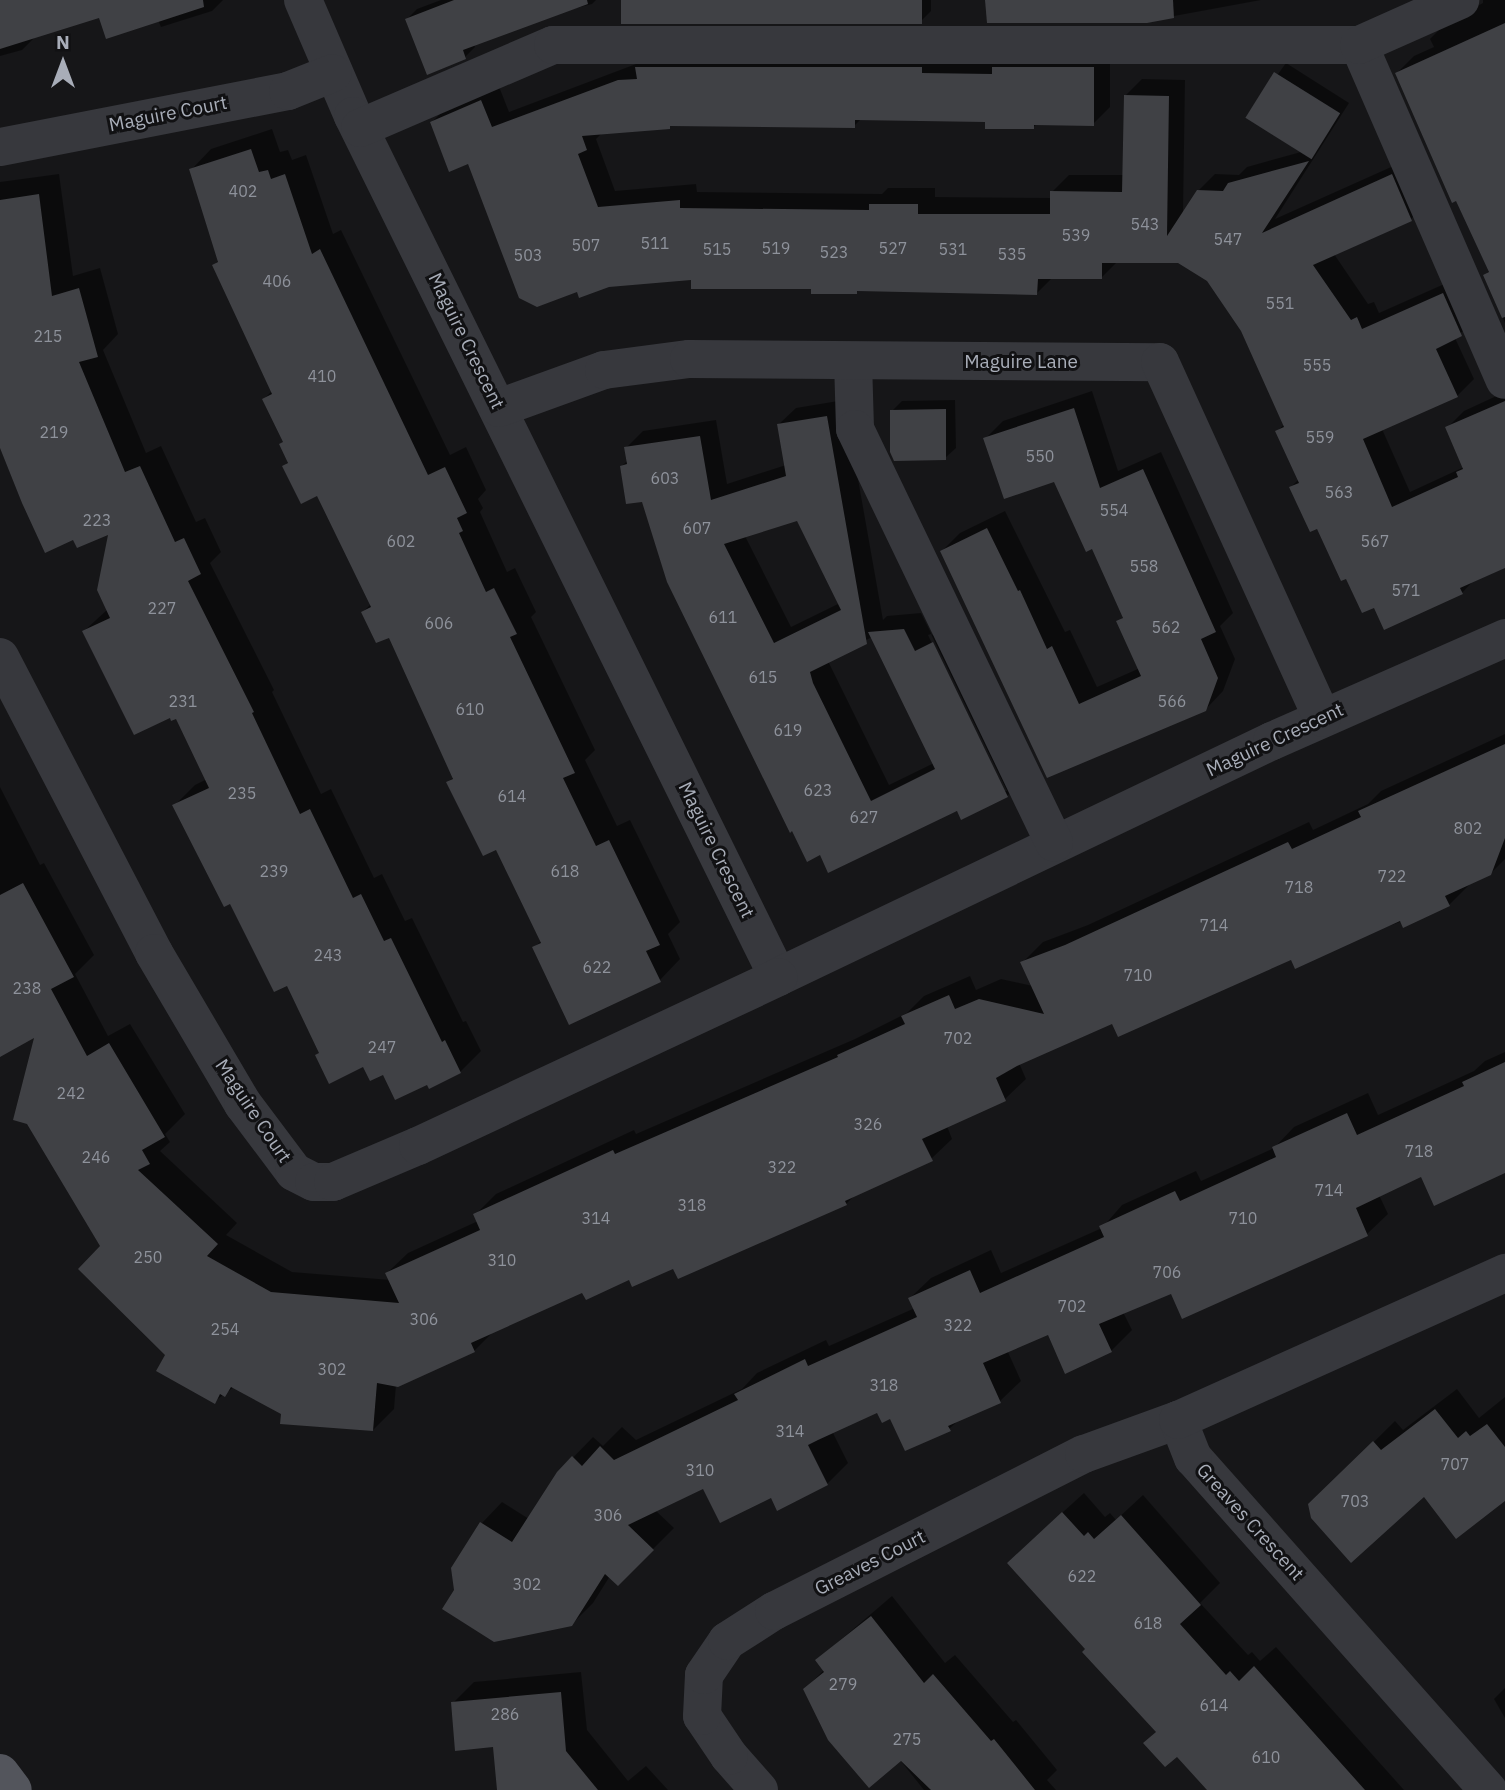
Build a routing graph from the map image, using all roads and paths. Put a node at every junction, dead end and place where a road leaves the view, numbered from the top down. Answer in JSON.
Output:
{"nodes":[{"id":1,"x":303,"y":0,"type":"edge"},
{"id":2,"x":1460,"y":0,"type":"edge"},
{"id":3,"x":1359,"y":45,"type":"junction"},
{"id":4,"x":334,"y":73,"type":"junction"},
{"id":5,"x":360,"y":128,"type":"junction"},
{"id":6,"x":0,"y":147,"type":"edge"},
{"id":7,"x":853,"y":361,"type":"junction"},
{"id":8,"x":1505,"y":380,"type":"edge"},
{"id":9,"x":499,"y":408,"type":"junction"},
{"id":10,"x":1505,"y":638,"type":"edge"},
{"id":11,"x":0,"y":657,"type":"edge"},
{"id":12,"x":1322,"y":718,"type":"junction"},
{"id":13,"x":1054,"y":843,"type":"junction"},
{"id":14,"x":778,"y":978,"type":"junction"},
{"id":15,"x":1505,"y":1273,"type":"edge"},
{"id":16,"x":1178,"y":1420,"type":"junction"},
{"id":17,"x":0,"y":1773,"type":"edge"},
{"id":18,"x":13,"y":1790,"type":"edge"},
{"id":19,"x":759,"y":1790,"type":"edge"},
{"id":20,"x":1488,"y":1790,"type":"edge"}],
"edges":[{"from":1,"to":4,"type":"street","name":"Maguire Crescent"},
{"from":2,"to":3,"type":"street"},
{"from":3,"to":5,"type":"street"},
{"from":3,"to":8,"type":"street"},
{"from":4,"to":5,"type":"street","name":"Maguire Crescent"},
{"from":4,"to":6,"type":"street","name":"Maguire Court"},
{"from":5,"to":9,"type":"street","name":"Maguire Crescent"},
{"from":7,"to":9,"type":"street","name":"Maguire Lane"},
{"from":7,"to":12,"type":"street","name":"Maguire Lane"},
{"from":7,"to":13,"type":"street"},
{"from":9,"to":14,"type":"street","name":"Maguire Crescent"},
{"from":10,"to":12,"type":"street","name":"Maguire Crescent"},
{"from":11,"to":14,"type":"street","name":"Maguire Court"},
{"from":12,"to":13,"type":"street","name":"Maguire Crescent"},
{"from":13,"to":14,"type":"street","name":"Maguire Crescent"},
{"from":15,"to":16,"type":"street"},
{"from":16,"to":19,"type":"street","name":"Greaves Court"},
{"from":16,"to":20,"type":"street","name":"Greaves Crescent"},
{"from":17,"to":18,"type":"main road"}]}
